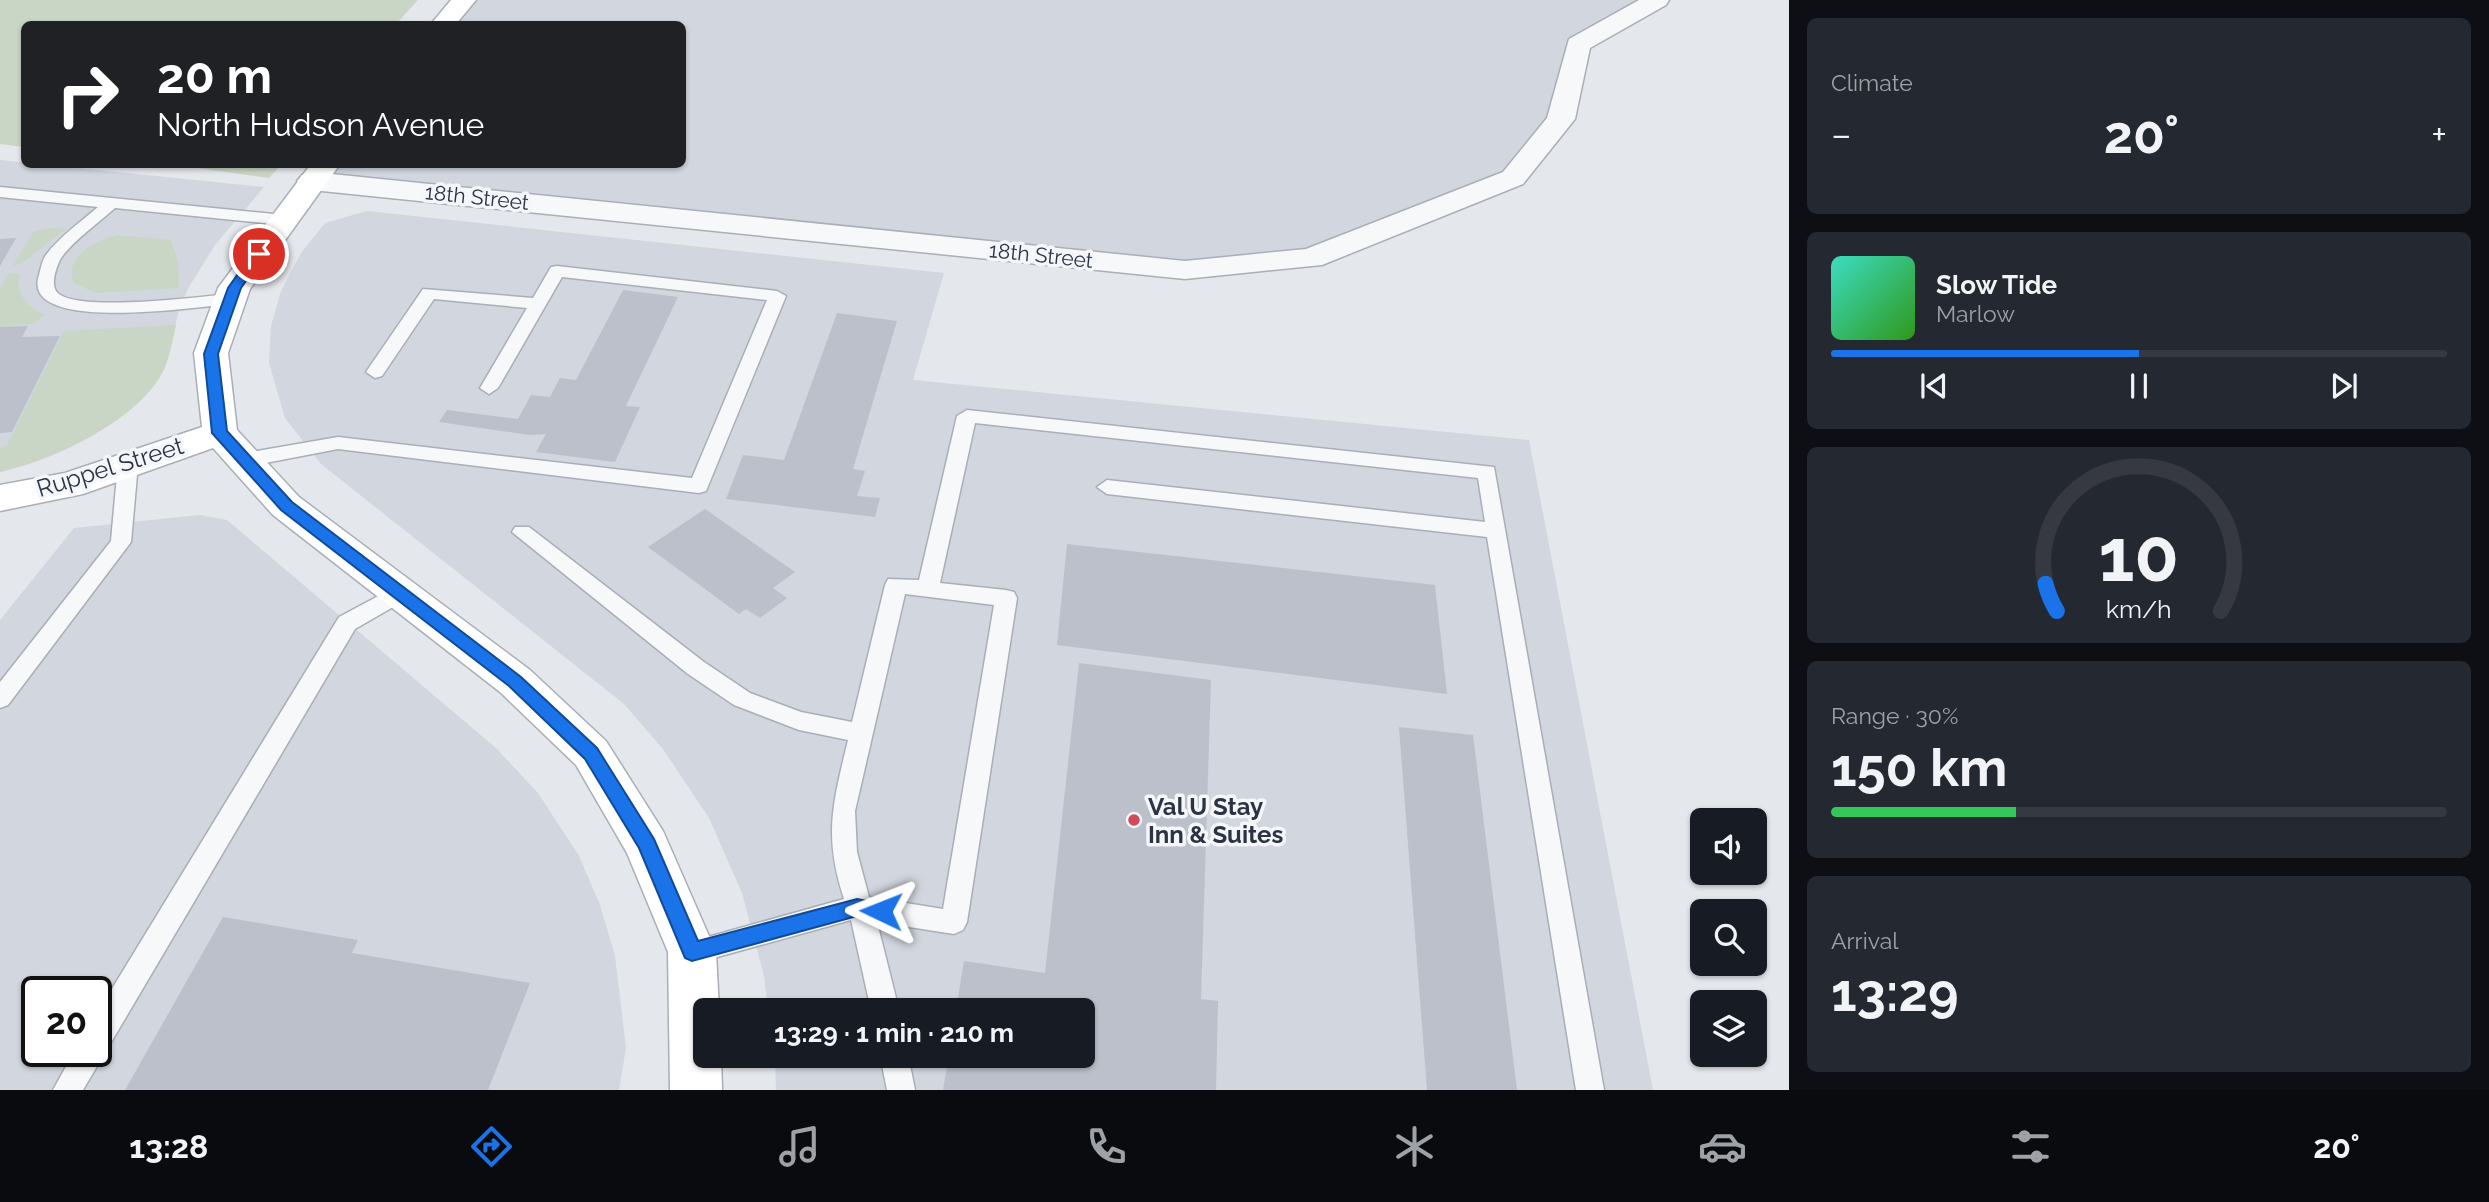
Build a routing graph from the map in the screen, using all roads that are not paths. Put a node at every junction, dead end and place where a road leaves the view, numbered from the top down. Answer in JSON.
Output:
{"nodes":[{"id":1,"x":464,"y":0,"type":"edge"},
{"id":2,"x":1657,"y":0,"type":"edge"},
{"id":3,"x":446,"y":21,"type":"edge"},
{"id":4,"x":319,"y":173,"type":"edge"},
{"id":5,"x":0,"y":192,"type":"edge"},
{"id":6,"x":111,"y":203,"type":"junction"},
{"id":7,"x":284,"y":220,"type":"junction"},
{"id":8,"x":230,"y":299,"type":"junction"},
{"id":9,"x":538,"y":304,"type":"junction"},
{"id":10,"x":375,"y":372,"type":"dead end"},
{"id":11,"x":489,"y":388,"type":"dead end"},
{"id":12,"x":232,"y":447,"type":"junction"},
{"id":13,"x":128,"y":464,"type":"junction"},
{"id":14,"x":1107,"y":487,"type":"dead end"},
{"id":15,"x":0,"y":498,"type":"edge"},
{"id":16,"x":1497,"y":531,"type":"junction"},
{"id":17,"x":522,"y":532,"type":"dead end"},
{"id":18,"x":928,"y":589,"type":"junction"},
{"id":19,"x":399,"y":593,"type":"junction"},
{"id":20,"x":0,"y":699,"type":"edge"},
{"id":21,"x":862,"y":733,"type":"junction"},
{"id":22,"x":857,"y":907,"type":"junction"},
{"id":23,"x":692,"y":951,"type":"junction"},
{"id":24,"x":883,"y":998,"type":"edge"},
{"id":25,"x":112,"y":1014,"type":"edge"},
{"id":26,"x":81,"y":1067,"type":"edge"},
{"id":27,"x":897,"y":1068,"type":"edge"},
{"id":28,"x":67,"y":1090,"type":"edge"},
{"id":29,"x":696,"y":1090,"type":"edge"},
{"id":30,"x":901,"y":1090,"type":"edge"},
{"id":31,"x":1590,"y":1090,"type":"edge"}],
"edges":[{"from":1,"to":3,"type":"main road"},
{"from":2,"to":4,"type":"street","name":"18th Street"},
{"from":4,"to":7,"type":"main road"},
{"from":5,"to":6,"type":"lane"},
{"from":6,"to":7,"type":"lane"},
{"from":6,"to":8,"type":"lane"},
{"from":7,"to":8,"type":"main road"},
{"from":8,"to":12,"type":"main road"},
{"from":9,"to":10,"type":"lane"},
{"from":9,"to":11,"type":"lane"},
{"from":9,"to":12,"type":"lane"},
{"from":12,"to":13,"type":"main road","name":"Ruppel Street"},
{"from":12,"to":19,"type":"main road"},
{"from":13,"to":15,"type":"main road","name":"Ruppel Street"},
{"from":13,"to":20,"type":"lane"},
{"from":14,"to":16,"type":"lane"},
{"from":16,"to":18,"type":"lane"},
{"from":16,"to":31,"type":"lane"},
{"from":17,"to":21,"type":"lane"},
{"from":18,"to":21,"type":"lane"},
{"from":18,"to":22,"type":"lane"},
{"from":19,"to":23,"type":"main road"},
{"from":19,"to":25,"type":"lane"},
{"from":21,"to":22,"type":"lane"},
{"from":22,"to":23,"type":"lane"},
{"from":22,"to":24,"type":"lane"},
{"from":23,"to":29,"type":"main road"},
{"from":26,"to":28,"type":"lane"},
{"from":27,"to":30,"type":"lane"}]}
